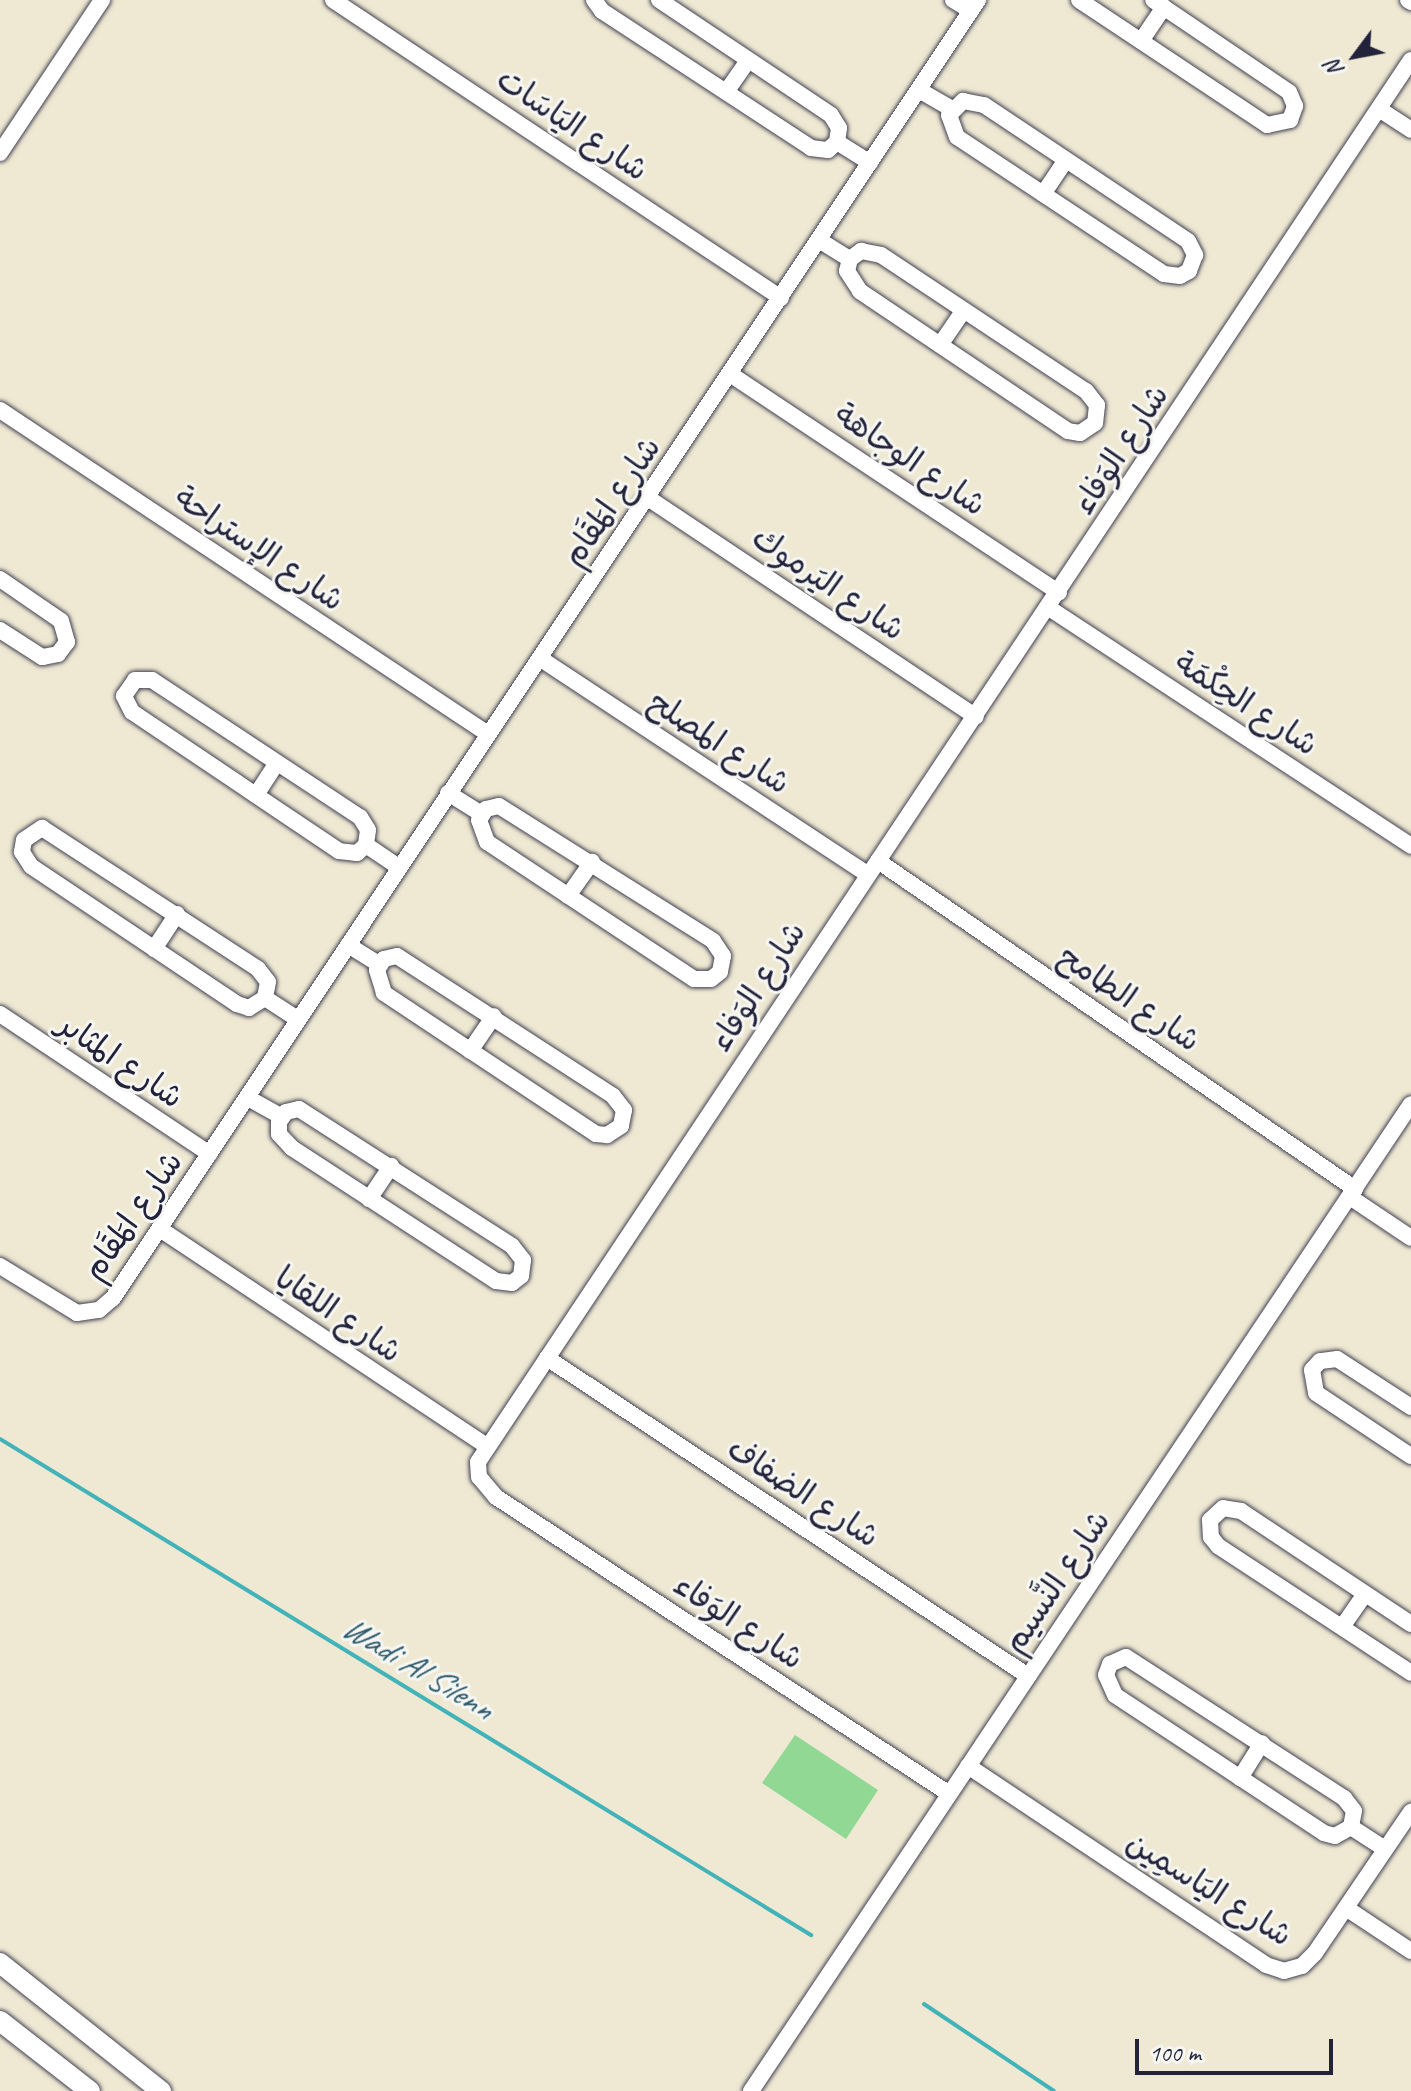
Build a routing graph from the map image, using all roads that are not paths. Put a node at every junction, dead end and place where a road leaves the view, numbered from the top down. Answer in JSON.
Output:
{"nodes":[{"id":1,"x":102,"y":0,"type":"edge"},
{"id":2,"x":333,"y":0,"type":"edge"},
{"id":3,"x":594,"y":0,"type":"edge"},
{"id":4,"x":659,"y":0,"type":"edge"},
{"id":5,"x":953,"y":0,"type":"edge"},
{"id":6,"x":1079,"y":0,"type":"edge"},
{"id":7,"x":1159,"y":4,"type":"edge"},
{"id":8,"x":975,"y":6,"type":"edge"},
{"id":9,"x":1141,"y":41,"type":"junction"},
{"id":10,"x":748,"y":60,"type":"junction"},
{"id":11,"x":1411,"y":60,"type":"edge"},
{"id":12,"x":919,"y":90,"type":"junction"},
{"id":13,"x":726,"y":92,"type":"junction"},
{"id":14,"x":952,"y":109,"type":"junction"},
{"id":15,"x":1379,"y":109,"type":"junction"},
{"id":16,"x":1411,"y":130,"type":"edge"},
{"id":17,"x":837,"y":142,"type":"junction"},
{"id":18,"x":0,"y":153,"type":"edge"},
{"id":19,"x":1066,"y":160,"type":"junction"},
{"id":20,"x":870,"y":163,"type":"junction"},
{"id":21,"x":1043,"y":194,"type":"junction"},
{"id":22,"x":819,"y":240,"type":"junction"},
{"id":23,"x":850,"y":259,"type":"junction"},
{"id":24,"x":781,"y":298,"type":"junction"},
{"id":25,"x":964,"y":310,"type":"junction"},
{"id":26,"x":940,"y":345,"type":"junction"},
{"id":27,"x":730,"y":374,"type":"junction"},
{"id":28,"x":0,"y":410,"type":"edge"},
{"id":29,"x":648,"y":498,"type":"junction"},
{"id":30,"x":0,"y":579,"type":"edge"},
{"id":31,"x":1059,"y":593,"type":"junction"},
{"id":32,"x":1049,"y":608,"type":"junction"},
{"id":33,"x":0,"y":630,"type":"edge"},
{"id":34,"x":541,"y":659,"type":"junction"},
{"id":35,"x":976,"y":717,"type":"junction"},
{"id":36,"x":488,"y":734,"type":"junction"},
{"id":37,"x":277,"y":763,"type":"junction"},
{"id":38,"x":448,"y":793,"type":"junction"},
{"id":39,"x":256,"y":795,"type":"junction"},
{"id":40,"x":482,"y":814,"type":"junction"},
{"id":41,"x":366,"y":845,"type":"junction"},
{"id":42,"x":1411,"y":846,"type":"edge"},
{"id":43,"x":592,"y":862,"type":"junction"},
{"id":44,"x":399,"y":867,"type":"junction"},
{"id":45,"x":872,"y":868,"type":"junction"},
{"id":46,"x":568,"y":896,"type":"junction"},
{"id":47,"x":177,"y":914,"type":"junction"},
{"id":48,"x":348,"y":945,"type":"junction"},
{"id":49,"x":154,"y":949,"type":"junction"},
{"id":50,"x":379,"y":964,"type":"junction"},
{"id":51,"x":265,"y":998,"type":"junction"},
{"id":52,"x":0,"y":1014,"type":"edge"},
{"id":53,"x":494,"y":1016,"type":"junction"},
{"id":54,"x":299,"y":1020,"type":"junction"},
{"id":55,"x":470,"y":1051,"type":"junction"},
{"id":56,"x":248,"y":1098,"type":"junction"},
{"id":57,"x":1411,"y":1104,"type":"edge"},
{"id":58,"x":282,"y":1117,"type":"junction"},
{"id":59,"x":210,"y":1154,"type":"junction"},
{"id":60,"x":391,"y":1166,"type":"junction"},
{"id":61,"x":1355,"y":1189,"type":"junction"},
{"id":62,"x":369,"y":1199,"type":"junction"},
{"id":63,"x":160,"y":1229,"type":"junction"},
{"id":64,"x":1411,"y":1238,"type":"edge"},
{"id":65,"x":0,"y":1266,"type":"edge"},
{"id":66,"x":547,"y":1358,"type":"junction"},
{"id":67,"x":1411,"y":1407,"type":"edge"},
{"id":68,"x":486,"y":1446,"type":"junction"},
{"id":69,"x":1411,"y":1456,"type":"edge"},
{"id":70,"x":1365,"y":1594,"type":"junction"},
{"id":71,"x":1411,"y":1624,"type":"edge"},
{"id":72,"x":1342,"y":1627,"type":"junction"},
{"id":73,"x":1411,"y":1673,"type":"edge"},
{"id":74,"x":1028,"y":1676,"type":"junction"},
{"id":75,"x":1262,"y":1743,"type":"junction"},
{"id":76,"x":968,"y":1766,"type":"junction"},
{"id":77,"x":1240,"y":1778,"type":"junction"},
{"id":78,"x":948,"y":1793,"type":"junction"},
{"id":79,"x":1411,"y":1812,"type":"edge"},
{"id":80,"x":1351,"y":1827,"type":"junction"},
{"id":81,"x":1385,"y":1849,"type":"junction"},
{"id":82,"x":1346,"y":1908,"type":"junction"},
{"id":83,"x":1411,"y":1951,"type":"edge"},
{"id":84,"x":0,"y":1963,"type":"edge"},
{"id":85,"x":0,"y":2021,"type":"edge"},
{"id":86,"x":90,"y":2091,"type":"edge"},
{"id":87,"x":161,"y":2091,"type":"edge"},
{"id":88,"x":751,"y":2091,"type":"edge"}],
"edges":[{"from":1,"to":18,"type":"street"},
{"from":2,"to":24,"type":"street","name":"شارع اليَاسَات"},
{"from":3,"to":13,"type":"street"},
{"from":4,"to":10,"type":"street"},
{"from":5,"to":8,"type":"street","name":"شارع المَقَام"},
{"from":6,"to":9,"type":"street"},
{"from":7,"to":9,"type":"street"},
{"from":7,"to":9,"type":"street"},
{"from":8,"to":12,"type":"street","name":"شارع المَقَام"},
{"from":10,"to":13,"type":"street"},
{"from":10,"to":17,"type":"street"},
{"from":11,"to":15,"type":"street","name":"شارع الوَفاء"},
{"from":12,"to":14,"type":"street"},
{"from":12,"to":20,"type":"street","name":"شارع المَقَام"},
{"from":13,"to":17,"type":"street"},
{"from":14,"to":19,"type":"street"},
{"from":14,"to":21,"type":"street"},
{"from":15,"to":16,"type":"street"},
{"from":15,"to":31,"type":"street","name":"شارع الوَفاء"},
{"from":17,"to":20,"type":"street"},
{"from":19,"to":21,"type":"street"},
{"from":19,"to":21,"type":"street"},
{"from":20,"to":22,"type":"street","name":"شارع المَقَام"},
{"from":22,"to":23,"type":"street"},
{"from":22,"to":24,"type":"street","name":"شارع المَقَام"},
{"from":23,"to":25,"type":"street"},
{"from":23,"to":26,"type":"street"},
{"from":24,"to":27,"type":"street","name":"شارع المَقَام"},
{"from":25,"to":26,"type":"street"},
{"from":25,"to":26,"type":"street"},
{"from":27,"to":29,"type":"street","name":"شارع المَقَام"},
{"from":27,"to":31,"type":"street","name":"شارع الوجاهة"},
{"from":28,"to":36,"type":"street","name":"شارع الإستراحة"},
{"from":29,"to":34,"type":"street","name":"شارع المَقَام"},
{"from":29,"to":35,"type":"street","name":"شارع اليَرموك"},
{"from":30,"to":33,"type":"street"},
{"from":31,"to":32,"type":"street","name":"شارع الوَفاء"},
{"from":32,"to":35,"type":"street","name":"شارع الوَفاء"},
{"from":32,"to":42,"type":"street","name":"شارع الحِكْمَة"},
{"from":34,"to":36,"type":"street","name":"شارع المَقَام"},
{"from":34,"to":45,"type":"street","name":"شارع المصلح"},
{"from":35,"to":45,"type":"street","name":"شارع الوَفاء"},
{"from":36,"to":38,"type":"street","name":"شارع المَقَام"},
{"from":37,"to":39,"type":"street"},
{"from":37,"to":39,"type":"street"},
{"from":37,"to":41,"type":"street"},
{"from":38,"to":40,"type":"street"},
{"from":38,"to":44,"type":"street","name":"شارع المَقَام"},
{"from":39,"to":41,"type":"street"},
{"from":40,"to":43,"type":"street"},
{"from":40,"to":46,"type":"street"},
{"from":41,"to":44,"type":"street"},
{"from":43,"to":46,"type":"street"},
{"from":43,"to":46,"type":"street"},
{"from":44,"to":48,"type":"street","name":"شارع المَقَام"},
{"from":45,"to":61,"type":"street","name":"شارع الطامح"},
{"from":45,"to":66,"type":"street","name":"شارع الوَفاء"},
{"from":47,"to":49,"type":"street"},
{"from":47,"to":49,"type":"street"},
{"from":47,"to":51,"type":"street"},
{"from":48,"to":50,"type":"street"},
{"from":48,"to":54,"type":"street","name":"شارع المَقَام"},
{"from":49,"to":51,"type":"street"},
{"from":50,"to":53,"type":"street"},
{"from":50,"to":55,"type":"street"},
{"from":51,"to":54,"type":"street"},
{"from":52,"to":59,"type":"street","name":"شارع المثابر"},
{"from":53,"to":55,"type":"street"},
{"from":53,"to":55,"type":"street"},
{"from":54,"to":56,"type":"street","name":"شارع المَقَام"},
{"from":56,"to":58,"type":"street"},
{"from":56,"to":59,"type":"street","name":"شارع المَقَام"},
{"from":57,"to":61,"type":"street","name":"شارع النَّسيم"},
{"from":58,"to":60,"type":"street"},
{"from":58,"to":62,"type":"street"},
{"from":59,"to":63,"type":"street","name":"شارع المَقَام"},
{"from":60,"to":62,"type":"street"},
{"from":60,"to":62,"type":"street"},
{"from":61,"to":64,"type":"street","name":"شارع الطامح"},
{"from":61,"to":74,"type":"street","name":"شارع النَّسيم"},
{"from":63,"to":65,"type":"street","name":"شارع المَقَام"},
{"from":63,"to":68,"type":"street","name":"شارع اللقايا"},
{"from":66,"to":68,"type":"street","name":"شارع الوَفاء"},
{"from":66,"to":74,"type":"street","name":"شارع الضفاف"},
{"from":67,"to":69,"type":"street"},
{"from":68,"to":78,"type":"street","name":"شارع الوَفاء"},
{"from":70,"to":71,"type":"street"},
{"from":70,"to":72,"type":"street"},
{"from":70,"to":72,"type":"street"},
{"from":72,"to":73,"type":"street"},
{"from":74,"to":76,"type":"street","name":"شارع النَّسيم"},
{"from":75,"to":77,"type":"street"},
{"from":75,"to":77,"type":"street"},
{"from":75,"to":80,"type":"street"},
{"from":76,"to":78,"type":"street","name":"شارع النَّسيم"},
{"from":76,"to":82,"type":"street","name":"شارع اليَاسمِين"},
{"from":77,"to":80,"type":"street"},
{"from":78,"to":88,"type":"street","name":"شارع النَّسيم"},
{"from":79,"to":81,"type":"street","name":"شارع اليَاسمِين"},
{"from":80,"to":81,"type":"street"},
{"from":81,"to":82,"type":"street","name":"شارع اليَاسمِين"},
{"from":82,"to":83,"type":"street"},
{"from":84,"to":87,"type":"main road"},
{"from":85,"to":86,"type":"main road"}]}
